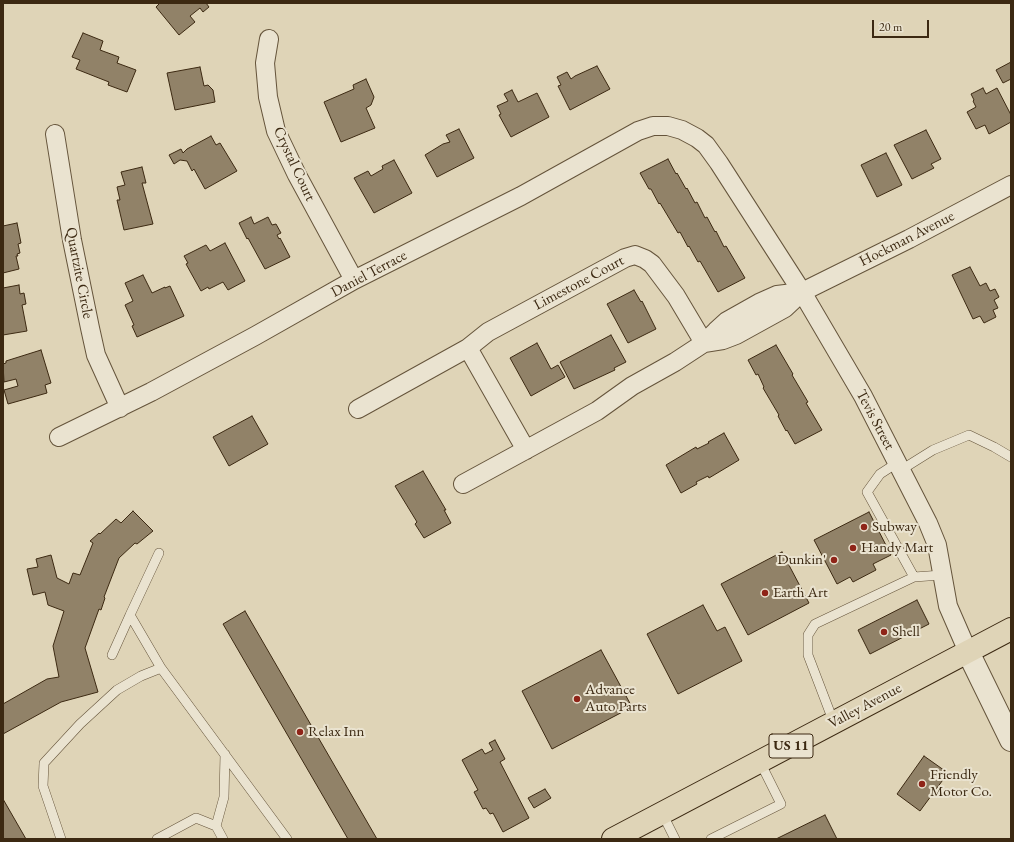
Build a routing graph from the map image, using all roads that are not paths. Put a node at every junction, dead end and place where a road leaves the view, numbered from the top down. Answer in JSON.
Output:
{"nodes":[{"id":1,"x":269,"y":39,"type":"dead end"},
{"id":2,"x":682,"y":130,"type":"joint"},
{"id":3,"x":55,"y":134,"type":"dead end"},
{"id":4,"x":1011,"y":185,"type":"edge"},
{"id":5,"x":354,"y":280,"type":"junction"},
{"id":6,"x":802,"y":292,"type":"junction"},
{"id":7,"x":704,"y":343,"type":"junction"},
{"id":8,"x":468,"y":348,"type":"junction"},
{"id":9,"x":120,"y":408,"type":"junction"},
{"id":10,"x":358,"y":409,"type":"dead end"},
{"id":11,"x":59,"y":437,"type":"dead end"},
{"id":12,"x":526,"y":450,"type":"junction"},
{"id":13,"x":1011,"y":457,"type":"edge"},
{"id":14,"x":899,"y":466,"type":"junction"},
{"id":15,"x":463,"y":484,"type":"dead end"},
{"id":16,"x":159,"y":553,"type":"dead end"},
{"id":17,"x":942,"y":575,"type":"junction"},
{"id":18,"x":914,"y":577,"type":"junction"},
{"id":19,"x":130,"y":615,"type":"junction"},
{"id":20,"x":1011,"y":629,"type":"edge"},
{"id":21,"x":968,"y":652,"type":"junction"},
{"id":22,"x":112,"y":655,"type":"dead end"},
{"id":23,"x":161,"y":668,"type":"junction"},
{"id":24,"x":834,"y":723,"type":"junction"},
{"id":25,"x":1011,"y":740,"type":"edge"},
{"id":26,"x":225,"y":754,"type":"junction"},
{"id":27,"x":760,"y":762,"type":"junction"},
{"id":28,"x":662,"y":813,"type":"junction"},
{"id":29,"x":216,"y":826,"type":"junction"},
{"id":30,"x":61,"y":839,"type":"edge"},
{"id":31,"x":157,"y":839,"type":"edge"},
{"id":32,"x":223,"y":839,"type":"edge"},
{"id":33,"x":287,"y":839,"type":"edge"},
{"id":34,"x":613,"y":839,"type":"edge"},
{"id":35,"x":675,"y":839,"type":"edge"},
{"id":36,"x":711,"y":839,"type":"edge"}],
"edges":[{"from":1,"to":5,"type":"street","name":"Crystal Court"},
{"from":2,"to":5,"type":"street","name":"Daniel Terrace"},
{"from":2,"to":6,"type":"street","name":"Tevis Street"},
{"from":3,"to":9,"type":"street","name":"Quartzite Circle"},
{"from":4,"to":6,"type":"street","name":"Hockman Avenue"},
{"from":5,"to":9,"type":"street","name":"Daniel Terrace"},
{"from":6,"to":7,"type":"street"},
{"from":6,"to":14,"type":"street","name":"Tevis Street"},
{"from":7,"to":8,"type":"street","name":"Limestone Court"},
{"from":7,"to":12,"type":"street"},
{"from":8,"to":10,"type":"street","name":"Limestone Court"},
{"from":8,"to":12,"type":"street"},
{"from":9,"to":11,"type":"street","name":"Daniel Terrace"},
{"from":12,"to":15,"type":"street"},
{"from":13,"to":14,"type":"lane"},
{"from":14,"to":17,"type":"street","name":"Tevis Street"},
{"from":14,"to":18,"type":"lane"},
{"from":16,"to":19,"type":"lane"},
{"from":17,"to":18,"type":"lane"},
{"from":17,"to":21,"type":"street","name":"Tevis Street"},
{"from":18,"to":24,"type":"lane"},
{"from":19,"to":22,"type":"lane"},
{"from":19,"to":23,"type":"lane"},
{"from":20,"to":21,"type":"main road","name":"Valley Avenue","number":"US 11"},
{"from":21,"to":24,"type":"main road","name":"Valley Avenue","number":"US 11"},
{"from":21,"to":25,"type":"street","name":"Tevis Street"},
{"from":23,"to":26,"type":"lane"},
{"from":23,"to":30,"type":"lane"},
{"from":24,"to":27,"type":"main road","name":"Valley Avenue","number":"US 11"},
{"from":26,"to":29,"type":"lane"},
{"from":26,"to":33,"type":"lane"},
{"from":27,"to":28,"type":"main road","name":"Valley Avenue","number":"US 11"},
{"from":27,"to":36,"type":"lane"},
{"from":28,"to":34,"type":"main road","name":"Valley Avenue","number":"US 11"},
{"from":28,"to":35,"type":"lane"},
{"from":29,"to":31,"type":"lane"},
{"from":29,"to":32,"type":"lane"}]}
